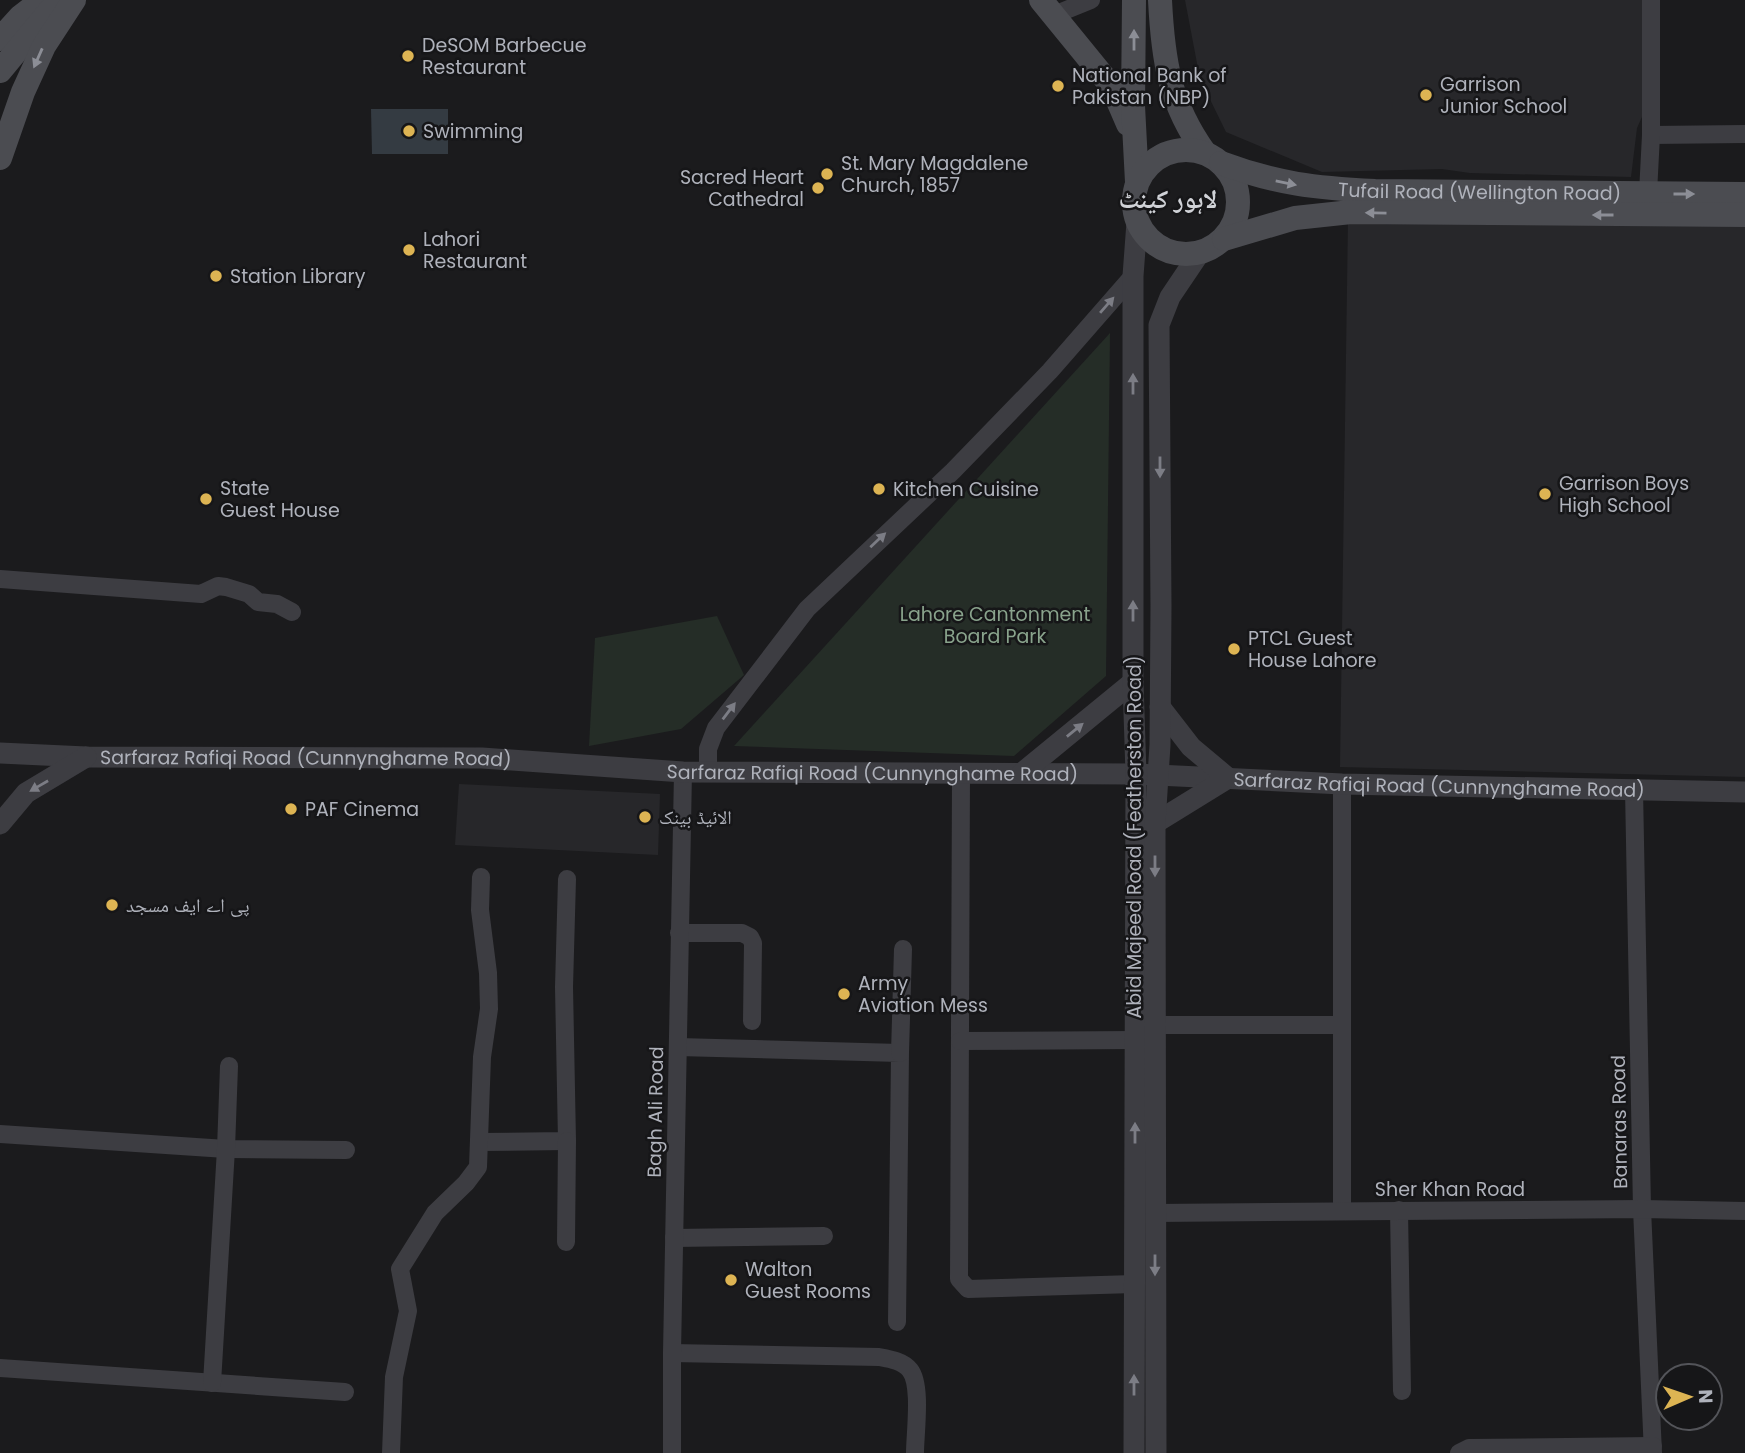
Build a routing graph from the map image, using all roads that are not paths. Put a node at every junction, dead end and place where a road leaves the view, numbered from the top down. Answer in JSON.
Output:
{"nodes":[{"id":1,"x":42,"y":0,"type":"edge"},
{"id":2,"x":55,"y":0,"type":"edge"},
{"id":3,"x":74,"y":0,"type":"edge"},
{"id":4,"x":1091,"y":0,"type":"edge"},
{"id":5,"x":1134,"y":0,"type":"edge"},
{"id":6,"x":1160,"y":0,"type":"edge"},
{"id":7,"x":1651,"y":0,"type":"edge"},
{"id":8,"x":1047,"y":8,"type":"edge"},
{"id":9,"x":10,"y":19,"type":"edge"},
{"id":10,"x":0,"y":39,"type":"edge"},
{"id":11,"x":0,"y":71,"type":"edge"},
{"id":12,"x":1745,"y":134,"type":"edge"},
{"id":13,"x":1651,"y":135,"type":"junction"},
{"id":14,"x":1134,"y":138,"type":"junction"},
{"id":15,"x":0,"y":158,"type":"edge"},
{"id":16,"x":1213,"y":158,"type":"junction"},
{"id":17,"x":1137,"y":182,"type":"junction"},
{"id":18,"x":1648,"y":193,"type":"junction"},
{"id":19,"x":1745,"y":194,"type":"edge"},
{"id":20,"x":1745,"y":215,"type":"edge"},
{"id":21,"x":1137,"y":222,"type":"junction"},
{"id":22,"x":1224,"y":239,"type":"junction"},
{"id":23,"x":1199,"y":254,"type":"junction"},
{"id":24,"x":1133,"y":276,"type":"junction"},
{"id":25,"x":0,"y":579,"type":"edge"},
{"id":26,"x":292,"y":612,"type":"dead end"},
{"id":27,"x":1133,"y":682,"type":"junction"},
{"id":28,"x":1160,"y":707,"type":"junction"},
{"id":29,"x":0,"y":753,"type":"edge"},
{"id":30,"x":86,"y":757,"type":"junction"},
{"id":31,"x":682,"y":772,"type":"junction"},
{"id":32,"x":708,"y":773,"type":"junction"},
{"id":33,"x":1022,"y":773,"type":"junction"},
{"id":34,"x":1136,"y":774,"type":"junction"},
{"id":35,"x":961,"y":775,"type":"junction"},
{"id":36,"x":1158,"y":775,"type":"junction"},
{"id":37,"x":1228,"y":778,"type":"junction"},
{"id":38,"x":1342,"y":784,"type":"junction"},
{"id":39,"x":1634,"y":789,"type":"junction"},
{"id":40,"x":1745,"y":792,"type":"edge"},
{"id":41,"x":1155,"y":823,"type":"junction"},
{"id":42,"x":0,"y":824,"type":"edge"},
{"id":43,"x":481,"y":877,"type":"dead end"},
{"id":44,"x":567,"y":879,"type":"dead end"},
{"id":45,"x":679,"y":933,"type":"junction"},
{"id":46,"x":903,"y":949,"type":"dead end"},
{"id":47,"x":752,"y":1021,"type":"dead end"},
{"id":48,"x":1157,"y":1025,"type":"junction"},
{"id":49,"x":1341,"y":1025,"type":"junction"},
{"id":50,"x":1135,"y":1040,"type":"junction"},
{"id":51,"x":960,"y":1041,"type":"junction"},
{"id":52,"x":678,"y":1047,"type":"junction"},
{"id":53,"x":900,"y":1053,"type":"junction"},
{"id":54,"x":229,"y":1066,"type":"dead end"},
{"id":55,"x":0,"y":1134,"type":"edge"},
{"id":56,"x":567,"y":1141,"type":"junction"},
{"id":57,"x":479,"y":1142,"type":"junction"},
{"id":58,"x":226,"y":1149,"type":"junction"},
{"id":59,"x":346,"y":1150,"type":"dead end"},
{"id":60,"x":1145,"y":1173,"type":"junction"},
{"id":61,"x":1642,"y":1209,"type":"junction"},
{"id":62,"x":1399,"y":1210,"type":"junction"},
{"id":63,"x":1342,"y":1211,"type":"junction"},
{"id":64,"x":1745,"y":1211,"type":"edge"},
{"id":65,"x":1155,"y":1213,"type":"junction"},
{"id":66,"x":824,"y":1236,"type":"dead end"},
{"id":67,"x":674,"y":1238,"type":"junction"},
{"id":68,"x":566,"y":1242,"type":"dead end"},
{"id":69,"x":1134,"y":1284,"type":"junction"},
{"id":70,"x":897,"y":1322,"type":"dead end"},
{"id":71,"x":672,"y":1353,"type":"junction"},
{"id":72,"x":0,"y":1368,"type":"edge"},
{"id":73,"x":212,"y":1383,"type":"junction"},
{"id":74,"x":1402,"y":1391,"type":"dead end"},
{"id":75,"x":345,"y":1392,"type":"dead end"},
{"id":76,"x":1653,"y":1449,"type":"edge"},
{"id":77,"x":391,"y":1453,"type":"edge"},
{"id":78,"x":673,"y":1453,"type":"edge"},
{"id":79,"x":915,"y":1453,"type":"edge"},
{"id":80,"x":1134,"y":1453,"type":"edge"},
{"id":81,"x":1156,"y":1453,"type":"edge"},
{"id":82,"x":1459,"y":1453,"type":"edge"}],
"edges":[{"from":1,"to":9,"type":"main road"},
{"from":2,"to":11,"type":"main road"},
{"from":3,"to":15,"type":"main road","one_way":true},
{"from":4,"to":8,"type":"street"},
{"from":14,"to":5,"type":"main road","one_way":true},
{"from":6,"to":16,"type":"main road"},
{"from":7,"to":13,"type":"street"},
{"from":8,"to":14,"type":"main road"},
{"from":9,"to":10,"type":"main road"},
{"from":12,"to":13,"type":"street"},
{"from":13,"to":18,"type":"street"},
{"from":14,"to":17,"type":"main road"},
{"from":16,"to":17,"type":"main road"},
{"from":16,"to":18,"type":"main road","name":"Tufail Road (Wellington Road)","one_way":true},
{"from":16,"to":22,"type":"main road"},
{"from":17,"to":21,"type":"main road"},
{"from":18,"to":19,"type":"main road","name":"Tufail Road (Wellington Road)","one_way":true},
{"from":20,"to":22,"type":"main road","name":"Tufail Road (Wellington Road)","one_way":true},
{"from":21,"to":23,"type":"main road"},
{"from":21,"to":24,"type":"street","name":"Abid Majeed Road (Featherston Road)"},
{"from":22,"to":23,"type":"main road"},
{"from":23,"to":28,"type":"street","name":"Abid Majeed Road (Featherston Road)","one_way":true},
{"from":27,"to":24,"type":"street","name":"Abid Majeed Road (Featherston Road)","one_way":true},
{"from":32,"to":24,"type":"street","one_way":true},
{"from":25,"to":26,"type":"street"},
{"from":33,"to":27,"type":"street","one_way":true},
{"from":27,"to":34,"type":"street","name":"Abid Majeed Road (Featherston Road)"},
{"from":28,"to":36,"type":"street","name":"Abid Majeed Road (Featherston Road)"},
{"from":28,"to":37,"type":"street"},
{"from":29,"to":30,"type":"street","name":"Sarfaraz Rafiqi Road (Cunnynghame Road)"},
{"from":30,"to":31,"type":"street","name":"Sarfaraz Rafiqi Road (Cunnynghame Road)"},
{"from":30,"to":42,"type":"street","one_way":true},
{"from":31,"to":32,"type":"street","name":"Sarfaraz Rafiqi Road (Cunnynghame Road)"},
{"from":31,"to":45,"type":"street","name":"Bagh Ali Road"},
{"from":32,"to":35,"type":"street","name":"Sarfaraz Rafiqi Road (Cunnynghame Road)"},
{"from":33,"to":34,"type":"street","name":"Sarfaraz Rafiqi Road (Cunnynghame Road)"},
{"from":33,"to":35,"type":"street","name":"Sarfaraz Rafiqi Road (Cunnynghame Road)"},
{"from":34,"to":36,"type":"street","name":"Sarfaraz Rafiqi Road (Cunnynghame Road)"},
{"from":34,"to":50,"type":"street","name":"Abid Majeed Road (Featherston Road)"},
{"from":35,"to":51,"type":"street"},
{"from":36,"to":37,"type":"street","name":"Sarfaraz Rafiqi Road (Cunnynghame Road)"},
{"from":36,"to":41,"type":"street","name":"Abid Majeed Road (Featherston Road)"},
{"from":37,"to":38,"type":"street","name":"Sarfaraz Rafiqi Road (Cunnynghame Road)"},
{"from":37,"to":41,"type":"street"},
{"from":38,"to":39,"type":"street","name":"Sarfaraz Rafiqi Road (Cunnynghame Road)"},
{"from":38,"to":49,"type":"street"},
{"from":39,"to":40,"type":"street","name":"Sarfaraz Rafiqi Road (Cunnynghame Road)"},
{"from":39,"to":61,"type":"street","name":"Banaras Road"},
{"from":41,"to":48,"type":"street","name":"Abid Majeed Road (Featherston Road)","one_way":true},
{"from":43,"to":57,"type":"street"},
{"from":44,"to":56,"type":"street"},
{"from":45,"to":47,"type":"street"},
{"from":45,"to":52,"type":"street","name":"Bagh Ali Road"},
{"from":46,"to":53,"type":"street"},
{"from":48,"to":49,"type":"street"},
{"from":48,"to":60,"type":"street","name":"Abid Majeed Road (Featherston Road)"},
{"from":49,"to":63,"type":"street"},
{"from":50,"to":51,"type":"street"},
{"from":60,"to":50,"type":"street","name":"Abid Majeed Road (Featherston Road)","one_way":true},
{"from":51,"to":69,"type":"street"},
{"from":52,"to":53,"type":"street"},
{"from":52,"to":67,"type":"street","name":"Bagh Ali Road"},
{"from":53,"to":70,"type":"street"},
{"from":54,"to":58,"type":"street"},
{"from":55,"to":58,"type":"street"},
{"from":56,"to":57,"type":"street"},
{"from":56,"to":68,"type":"street"},
{"from":57,"to":77,"type":"street"},
{"from":58,"to":59,"type":"street"},
{"from":58,"to":73,"type":"street"},
{"from":60,"to":65,"type":"street","name":"Abid Majeed Road (Featherston Road)"},
{"from":60,"to":69,"type":"street","name":"Abid Majeed Road (Featherston Road)"},
{"from":61,"to":62,"type":"street","name":"Sher Khan Road"},
{"from":61,"to":64,"type":"street","name":"Sher Khan Road"},
{"from":61,"to":76,"type":"street","name":"Banaras Road"},
{"from":62,"to":63,"type":"street","name":"Sher Khan Road"},
{"from":62,"to":74,"type":"street"},
{"from":63,"to":65,"type":"street","name":"Sher Khan Road"},
{"from":65,"to":81,"type":"street","name":"Abid Majeed Road (Featherston Road)","one_way":true},
{"from":66,"to":67,"type":"street"},
{"from":67,"to":71,"type":"street","name":"Bagh Ali Road"},
{"from":80,"to":69,"type":"street","name":"Abid Majeed Road (Featherston Road)","one_way":true},
{"from":71,"to":78,"type":"street","name":"Bagh Ali Road"},
{"from":71,"to":79,"type":"street"},
{"from":72,"to":73,"type":"street"},
{"from":73,"to":75,"type":"street"},
{"from":76,"to":82,"type":"street"}]}
